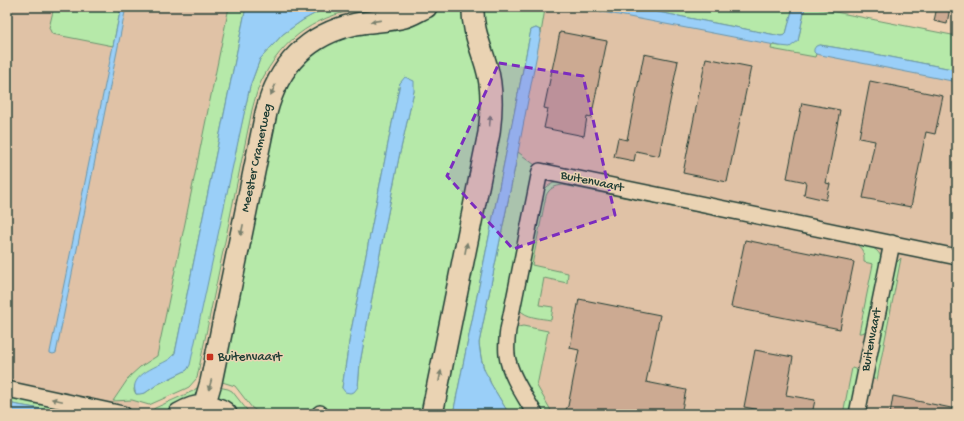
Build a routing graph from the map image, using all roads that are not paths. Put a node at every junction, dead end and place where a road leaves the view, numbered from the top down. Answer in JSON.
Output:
{"nodes":[{"id":1,"x":426,"y":7,"type":"edge"},
{"id":2,"x":473,"y":7,"type":"edge"},
{"id":3,"x":892,"y":243,"type":"junction"},
{"id":4,"x":957,"y":257,"type":"edge"},
{"id":5,"x":7,"y":389,"type":"edge"},
{"id":6,"x":204,"y":406,"type":"junction"},
{"id":7,"x":123,"y":414,"type":"edge"},
{"id":8,"x":180,"y":414,"type":"edge"},
{"id":9,"x":226,"y":414,"type":"edge"},
{"id":10,"x":432,"y":414,"type":"edge"},
{"id":11,"x":535,"y":414,"type":"edge"},
{"id":12,"x":857,"y":414,"type":"edge"}],
"edges":[{"from":1,"to":6,"type":"main road","name":"Meester Cramerweg","one_way":true},
{"from":10,"to":2,"type":"main road","one_way":true},
{"from":3,"to":4,"type":"street","name":"Buitenvaart"},
{"from":3,"to":11,"type":"street","name":"Buitenvaart"},
{"from":3,"to":12,"type":"street","name":"Buitenvaart"},
{"from":7,"to":5,"type":"street","one_way":true},
{"from":6,"to":8,"type":"main road"},
{"from":6,"to":9,"type":"main road"}]}
